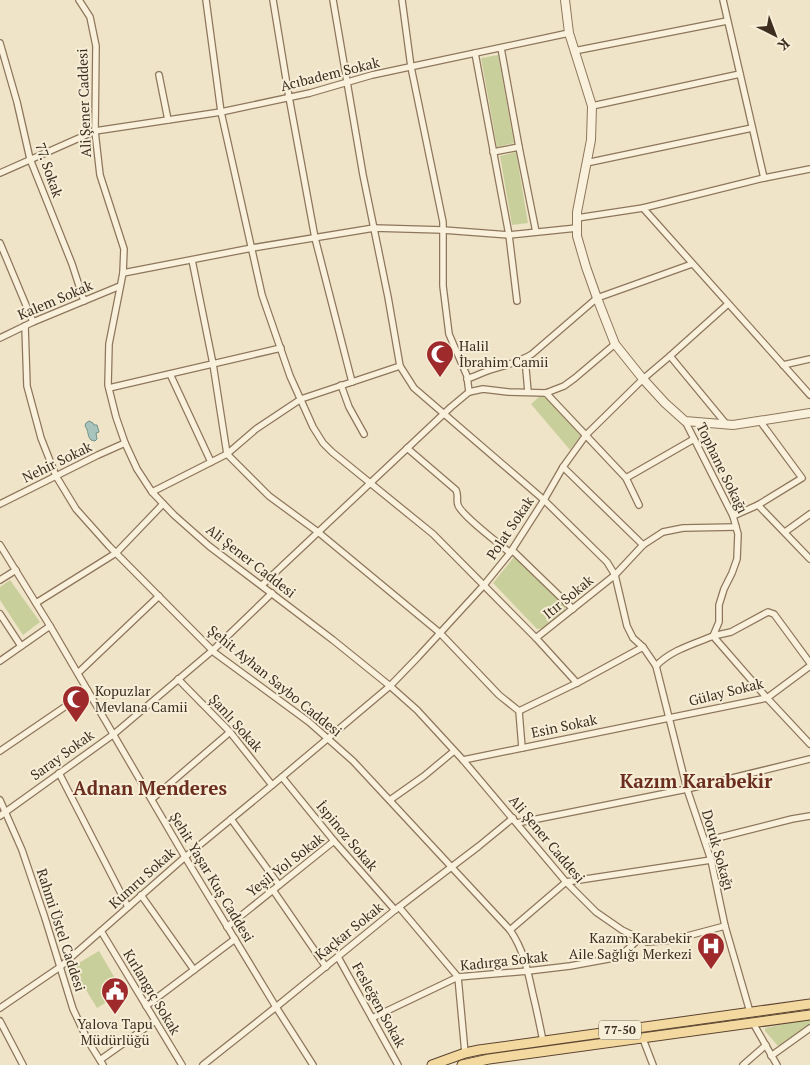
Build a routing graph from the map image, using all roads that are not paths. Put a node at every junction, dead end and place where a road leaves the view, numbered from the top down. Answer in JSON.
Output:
{"nodes":[{"id":1,"x":79,"y":0,"type":"edge"},
{"id":2,"x":208,"y":0,"type":"edge"},
{"id":3,"x":273,"y":0,"type":"edge"},
{"id":4,"x":333,"y":0,"type":"edge"},
{"id":5,"x":402,"y":0,"type":"edge"},
{"id":6,"x":565,"y":0,"type":"edge"},
{"id":7,"x":722,"y":0,"type":"edge"},
{"id":8,"x":727,"y":21,"type":"junction"},
{"id":9,"x":569,"y":33,"type":"junction"},
{"id":10,"x":0,"y":43,"type":"edge"},
{"id":11,"x":502,"y":48,"type":"junction"},
{"id":12,"x":574,"y":51,"type":"junction"},
{"id":13,"x":475,"y":53,"type":"junction"},
{"id":14,"x":411,"y":67,"type":"junction"},
{"id":15,"x":740,"y":74,"type":"junction"},
{"id":16,"x":159,"y":75,"type":"dead end"},
{"id":17,"x":348,"y":82,"type":"junction"},
{"id":18,"x":289,"y":97,"type":"junction"},
{"id":19,"x":592,"y":106,"type":"junction"},
{"id":20,"x":222,"y":112,"type":"junction"},
{"id":21,"x":168,"y":120,"type":"junction"},
{"id":22,"x":752,"y":128,"type":"junction"},
{"id":23,"x":95,"y":131,"type":"junction"},
{"id":24,"x":519,"y":147,"type":"junction"},
{"id":25,"x":494,"y":152,"type":"junction"},
{"id":26,"x":30,"y":159,"type":"junction"},
{"id":27,"x":586,"y":163,"type":"junction"},
{"id":28,"x":810,"y":169,"type":"edge"},
{"id":29,"x":0,"y":173,"type":"edge"},
{"id":30,"x":764,"y":178,"type":"junction"},
{"id":31,"x":643,"y":208,"type":"junction"},
{"id":32,"x":577,"y":218,"type":"junction"},
{"id":33,"x":374,"y":228,"type":"junction"},
{"id":34,"x":577,"y":228,"type":"junction"},
{"id":35,"x":443,"y":230,"type":"junction"},
{"id":36,"x":536,"y":232,"type":"junction"},
{"id":37,"x":509,"y":235,"type":"junction"},
{"id":38,"x":315,"y":238,"type":"junction"},
{"id":39,"x":0,"y":243,"type":"edge"},
{"id":40,"x":252,"y":248,"type":"junction"},
{"id":41,"x":192,"y":260,"type":"junction"},
{"id":42,"x":692,"y":264,"type":"junction"},
{"id":43,"x":122,"y":272,"type":"junction"},
{"id":44,"x":120,"y":286,"type":"junction"},
{"id":45,"x":597,"y":298,"type":"junction"},
{"id":46,"x":84,"y":301,"type":"junction"},
{"id":47,"x":517,"y":301,"type":"dead end"},
{"id":48,"x":728,"y":304,"type":"junction"},
{"id":49,"x":34,"y":322,"type":"junction"},
{"id":50,"x":25,"y":326,"type":"junction"},
{"id":51,"x":0,"y":338,"type":"edge"},
{"id":52,"x":615,"y":344,"type":"junction"},
{"id":53,"x":281,"y":348,"type":"junction"},
{"id":54,"x":670,"y":356,"type":"junction"},
{"id":55,"x":525,"y":358,"type":"junction"},
{"id":56,"x":810,"y":359,"type":"edge"},
{"id":57,"x":213,"y":364,"type":"junction"},
{"id":58,"x":783,"y":365,"type":"junction"},
{"id":59,"x":400,"y":366,"type":"junction"},
{"id":60,"x":170,"y":374,"type":"junction"},
{"id":61,"x":467,"y":379,"type":"junction"},
{"id":62,"x":643,"y":379,"type":"junction"},
{"id":63,"x":352,"y":382,"type":"junction"},
{"id":64,"x":341,"y":386,"type":"junction"},
{"id":65,"x":109,"y":388,"type":"junction"},
{"id":66,"x":469,"y":392,"type":"junction"},
{"id":67,"x":528,"y":392,"type":"junction"},
{"id":68,"x":546,"y":392,"type":"junction"},
{"id":69,"x":810,"y":396,"type":"edge"},
{"id":70,"x":301,"y":399,"type":"junction"},
{"id":71,"x":810,"y":413,"type":"edge"},
{"id":72,"x":444,"y":414,"type":"junction"},
{"id":73,"x":685,"y":421,"type":"junction"},
{"id":74,"x":760,"y":421,"type":"junction"},
{"id":75,"x":727,"y":425,"type":"junction"},
{"id":76,"x":364,"y":434,"type":"dead end"},
{"id":77,"x":586,"y":435,"type":"junction"},
{"id":78,"x":694,"y":440,"type":"junction"},
{"id":79,"x":126,"y":443,"type":"junction"},
{"id":80,"x":408,"y":448,"type":"junction"},
{"id":81,"x":227,"y":454,"type":"junction"},
{"id":82,"x":211,"y":462,"type":"junction"},
{"id":83,"x":563,"y":466,"type":"junction"},
{"id":84,"x":56,"y":476,"type":"junction"},
{"id":85,"x":626,"y":478,"type":"junction"},
{"id":86,"x":371,"y":482,"type":"junction"},
{"id":87,"x":152,"y":492,"type":"junction"},
{"id":88,"x":544,"y":500,"type":"junction"},
{"id":89,"x":0,"y":504,"type":"edge"},
{"id":90,"x":163,"y":504,"type":"junction"},
{"id":91,"x":758,"y":505,"type":"junction"},
{"id":92,"x":639,"y":506,"type":"dead end"},
{"id":93,"x":810,"y":514,"type":"edge"},
{"id":94,"x":733,"y":516,"type":"junction"},
{"id":95,"x":736,"y":527,"type":"junction"},
{"id":96,"x":318,"y":532,"type":"junction"},
{"id":97,"x":785,"y":532,"type":"junction"},
{"id":98,"x":0,"y":545,"type":"edge"},
{"id":99,"x":643,"y":545,"type":"junction"},
{"id":100,"x":511,"y":551,"type":"junction"},
{"id":101,"x":116,"y":553,"type":"junction"},
{"id":102,"x":810,"y":559,"type":"edge"},
{"id":103,"x":16,"y":570,"type":"junction"},
{"id":104,"x":615,"y":575,"type":"junction"},
{"id":105,"x":0,"y":580,"type":"edge"},
{"id":106,"x":484,"y":585,"type":"junction"},
{"id":107,"x":262,"y":586,"type":"junction"},
{"id":108,"x":272,"y":593,"type":"junction"},
{"id":109,"x":159,"y":596,"type":"junction"},
{"id":110,"x":36,"y":603,"type":"junction"},
{"id":111,"x":574,"y":609,"type":"junction"},
{"id":112,"x":0,"y":614,"type":"edge"},
{"id":113,"x":50,"y":626,"type":"junction"},
{"id":114,"x":440,"y":633,"type":"junction"},
{"id":115,"x":713,"y":636,"type":"junction"},
{"id":116,"x":536,"y":638,"type":"junction"},
{"id":117,"x":21,"y":646,"type":"junction"},
{"id":118,"x":643,"y":647,"type":"junction"},
{"id":119,"x":212,"y":650,"type":"junction"},
{"id":120,"x":0,"y":662,"type":"edge"},
{"id":121,"x":810,"y":665,"type":"edge"},
{"id":122,"x":656,"y":666,"type":"junction"},
{"id":123,"x":78,"y":673,"type":"junction"},
{"id":124,"x":178,"y":679,"type":"junction"},
{"id":125,"x":577,"y":683,"type":"junction"},
{"id":126,"x":390,"y":686,"type":"junction"},
{"id":127,"x":88,"y":691,"type":"junction"},
{"id":128,"x":767,"y":698,"type":"junction"},
{"id":129,"x":519,"y":711,"type":"junction"},
{"id":130,"x":669,"y":718,"type":"junction"},
{"id":131,"x":230,"y":732,"type":"junction"},
{"id":132,"x":114,"y":734,"type":"junction"},
{"id":133,"x":328,"y":739,"type":"junction"},
{"id":134,"x":810,"y":744,"type":"edge"},
{"id":135,"x":522,"y":748,"type":"junction"},
{"id":136,"x":0,"y":751,"type":"edge"},
{"id":137,"x":454,"y":751,"type":"junction"},
{"id":138,"x":810,"y":759,"type":"edge"},
{"id":139,"x":463,"y":760,"type":"junction"},
{"id":140,"x":59,"y":774,"type":"junction"},
{"id":141,"x":282,"y":778,"type":"junction"},
{"id":142,"x":272,"y":785,"type":"junction"},
{"id":143,"x":687,"y":789,"type":"junction"},
{"id":144,"x":152,"y":799,"type":"junction"},
{"id":145,"x":0,"y":800,"type":"edge"},
{"id":146,"x":390,"y":800,"type":"junction"},
{"id":147,"x":3,"y":814,"type":"edge"},
{"id":148,"x":810,"y":816,"type":"edge"},
{"id":149,"x":231,"y":819,"type":"junction"},
{"id":150,"x":515,"y":820,"type":"junction"},
{"id":151,"x":334,"y":841,"type":"junction"},
{"id":152,"x":705,"y":841,"type":"junction"},
{"id":153,"x":185,"y":856,"type":"junction"},
{"id":154,"x":711,"y":860,"type":"junction"},
{"id":155,"x":451,"y":868,"type":"junction"},
{"id":156,"x":566,"y":882,"type":"junction"},
{"id":157,"x":276,"y":887,"type":"junction"},
{"id":158,"x":142,"y":895,"type":"junction"},
{"id":159,"x":128,"y":907,"type":"junction"},
{"id":160,"x":397,"y":909,"type":"junction"},
{"id":161,"x":725,"y":926,"type":"junction"},
{"id":162,"x":227,"y":927,"type":"junction"},
{"id":163,"x":510,"y":930,"type":"junction"},
{"id":164,"x":101,"y":932,"type":"junction"},
{"id":165,"x":640,"y":938,"type":"junction"},
{"id":166,"x":234,"y":939,"type":"junction"},
{"id":167,"x":338,"y":957,"type":"junction"},
{"id":168,"x":60,"y":967,"type":"junction"},
{"id":169,"x":326,"y":967,"type":"junction"},
{"id":170,"x":194,"y":970,"type":"junction"},
{"id":171,"x":528,"y":971,"type":"junction"},
{"id":172,"x":458,"y":977,"type":"junction"},
{"id":173,"x":810,"y":1004,"type":"edge"},
{"id":174,"x":146,"y":1006,"type":"junction"},
{"id":175,"x":276,"y":1007,"type":"junction"},
{"id":176,"x":0,"y":1008,"type":"edge"},
{"id":177,"x":750,"y":1012,"type":"junction"},
{"id":178,"x":810,"y":1015,"type":"edge"},
{"id":179,"x":372,"y":1018,"type":"junction"},
{"id":180,"x":0,"y":1021,"type":"edge"},
{"id":181,"x":155,"y":1021,"type":"junction"},
{"id":182,"x":753,"y":1023,"type":"junction"},
{"id":183,"x":810,"y":1028,"type":"edge"},
{"id":184,"x":643,"y":1039,"type":"junction"},
{"id":185,"x":543,"y":1041,"type":"junction"},
{"id":186,"x":766,"y":1045,"type":"junction"},
{"id":187,"x":464,"y":1053,"type":"junction"},
{"id":188,"x":771,"y":1056,"type":"junction"},
{"id":189,"x":101,"y":1062,"type":"edge"},
{"id":190,"x":490,"y":1062,"type":"edge"},
{"id":191,"x":653,"y":1064,"type":"edge"},
{"id":192,"x":23,"y":1065,"type":"edge"},
{"id":193,"x":182,"y":1065,"type":"edge"},
{"id":194,"x":203,"y":1065,"type":"edge"},
{"id":195,"x":313,"y":1065,"type":"edge"},
{"id":196,"x":398,"y":1065,"type":"edge"},
{"id":197,"x":432,"y":1065,"type":"edge"},
{"id":198,"x":462,"y":1065,"type":"edge"},
{"id":199,"x":743,"y":1065,"type":"edge"},
{"id":200,"x":777,"y":1065,"type":"edge"}],
"edges":[{"from":1,"to":23,"type":"street","name":"Ali Şener Caddesi"},
{"from":2,"to":20,"type":"street"},
{"from":3,"to":18,"type":"street"},
{"from":4,"to":17,"type":"street"},
{"from":5,"to":14,"type":"street"},
{"from":6,"to":9,"type":"street"},
{"from":7,"to":8,"type":"street"},
{"from":8,"to":12,"type":"street"},
{"from":8,"to":15,"type":"street"},
{"from":9,"to":11,"type":"street","name":"Acıbadem Sokak"},
{"from":9,"to":12,"type":"street"},
{"from":10,"to":26,"type":"street","name":"77. Sokak"},
{"from":11,"to":13,"type":"street","name":"Acıbadem Sokak"},
{"from":11,"to":24,"type":"street"},
{"from":12,"to":19,"type":"street"},
{"from":13,"to":14,"type":"street","name":"Acıbadem Sokak"},
{"from":13,"to":25,"type":"street"},
{"from":14,"to":17,"type":"street","name":"Acıbadem Sokak"},
{"from":14,"to":35,"type":"street"},
{"from":15,"to":19,"type":"street"},
{"from":15,"to":22,"type":"street"},
{"from":16,"to":21,"type":"street"},
{"from":17,"to":18,"type":"street","name":"Acıbadem Sokak"},
{"from":17,"to":33,"type":"street"},
{"from":18,"to":20,"type":"street","name":"Acıbadem Sokak"},
{"from":18,"to":38,"type":"street"},
{"from":19,"to":27,"type":"street"},
{"from":20,"to":21,"type":"street","name":"Acıbadem Sokak"},
{"from":20,"to":40,"type":"street"},
{"from":21,"to":23,"type":"street","name":"Acıbadem Sokak"},
{"from":22,"to":27,"type":"street"},
{"from":22,"to":30,"type":"street"},
{"from":23,"to":26,"type":"street","name":"Acıbadem Sokak"},
{"from":23,"to":43,"type":"street","name":"Ali Şener Caddesi"},
{"from":24,"to":25,"type":"street"},
{"from":24,"to":36,"type":"street"},
{"from":25,"to":37,"type":"street"},
{"from":26,"to":29,"type":"street","name":"Acıbadem Sokak"},
{"from":26,"to":46,"type":"street","name":"77. Sokak"},
{"from":27,"to":32,"type":"street"},
{"from":28,"to":30,"type":"street"},
{"from":30,"to":31,"type":"street"},
{"from":31,"to":32,"type":"street"},
{"from":31,"to":42,"type":"street"},
{"from":32,"to":34,"type":"street"},
{"from":33,"to":35,"type":"street"},
{"from":33,"to":38,"type":"street"},
{"from":33,"to":59,"type":"street"},
{"from":34,"to":36,"type":"street"},
{"from":34,"to":45,"type":"street"},
{"from":35,"to":37,"type":"street"},
{"from":35,"to":61,"type":"street"},
{"from":36,"to":37,"type":"street"},
{"from":37,"to":47,"type":"street"},
{"from":38,"to":40,"type":"street"},
{"from":38,"to":63,"type":"street"},
{"from":39,"to":49,"type":"street"},
{"from":40,"to":41,"type":"street"},
{"from":40,"to":53,"type":"street"},
{"from":41,"to":43,"type":"street"},
{"from":41,"to":57,"type":"street"},
{"from":42,"to":45,"type":"street"},
{"from":42,"to":48,"type":"street"},
{"from":43,"to":44,"type":"street","name":"Ali Şener Caddesi"},
{"from":44,"to":46,"type":"street","name":"Kalem Sokak"},
{"from":44,"to":65,"type":"street","name":"Ali Şener Caddesi"},
{"from":45,"to":52,"type":"street"},
{"from":45,"to":55,"type":"street"},
{"from":46,"to":49,"type":"street","name":"Kalem Sokak"},
{"from":48,"to":54,"type":"street","name":"Polat Sokak"},
{"from":48,"to":58,"type":"street"},
{"from":49,"to":50,"type":"street","name":"Kalem Sokak"},
{"from":50,"to":51,"type":"street","name":"Kalem Sokak"},
{"from":50,"to":84,"type":"street","name":"Şehit Ayhan Saybo Caddesi"},
{"from":52,"to":62,"type":"street"},
{"from":52,"to":68,"type":"street"},
{"from":53,"to":57,"type":"street"},
{"from":53,"to":70,"type":"street"},
{"from":54,"to":62,"type":"street","name":"Polat Sokak"},
{"from":54,"to":75,"type":"street"},
{"from":55,"to":61,"type":"street"},
{"from":55,"to":67,"type":"street"},
{"from":56,"to":58,"type":"street"},
{"from":57,"to":60,"type":"street"},
{"from":57,"to":81,"type":"street"},
{"from":58,"to":69,"type":"street"},
{"from":59,"to":63,"type":"street"},
{"from":59,"to":72,"type":"street"},
{"from":60,"to":65,"type":"street"},
{"from":60,"to":82,"type":"street"},
{"from":61,"to":66,"type":"street"},
{"from":62,"to":73,"type":"street"},
{"from":62,"to":77,"type":"street","name":"Polat Sokak"},
{"from":63,"to":64,"type":"street"},
{"from":64,"to":70,"type":"street"},
{"from":64,"to":76,"type":"street"},
{"from":65,"to":79,"type":"street","name":"Ali Şener Caddesi"},
{"from":66,"to":67,"type":"street"},
{"from":66,"to":72,"type":"street"},
{"from":67,"to":68,"type":"street"},
{"from":68,"to":77,"type":"street"},
{"from":70,"to":81,"type":"street"},
{"from":70,"to":86,"type":"street"},
{"from":71,"to":74,"type":"street"},
{"from":72,"to":80,"type":"street"},
{"from":72,"to":88,"type":"street"},
{"from":73,"to":75,"type":"street"},
{"from":73,"to":78,"type":"street","name":"Tophane Sokağı"},
{"from":74,"to":75,"type":"street"},
{"from":74,"to":91,"type":"street"},
{"from":77,"to":83,"type":"street","name":"Polat Sokak"},
{"from":77,"to":85,"type":"street"},
{"from":78,"to":85,"type":"street"},
{"from":78,"to":94,"type":"street","name":"Tophane Sokağı"},
{"from":79,"to":84,"type":"street","name":"Nehir Sokak"},
{"from":79,"to":87,"type":"street","name":"Ali Şener Caddesi"},
{"from":80,"to":86,"type":"street"},
{"from":80,"to":100,"type":"street"},
{"from":81,"to":82,"type":"street"},
{"from":81,"to":96,"type":"street"},
{"from":82,"to":87,"type":"street"},
{"from":83,"to":88,"type":"street","name":"Polat Sokak"},
{"from":83,"to":99,"type":"street"},
{"from":84,"to":89,"type":"street","name":"Nehir Sokak"},
{"from":84,"to":101,"type":"street","name":"Şehit Ayhan Saybo Caddesi"},
{"from":85,"to":92,"type":"street"},
{"from":86,"to":96,"type":"street"},
{"from":86,"to":106,"type":"street"},
{"from":87,"to":90,"type":"street","name":"Ali Şener Caddesi"},
{"from":88,"to":100,"type":"street","name":"Polat Sokak"},
{"from":88,"to":104,"type":"street"},
{"from":90,"to":101,"type":"street"},
{"from":90,"to":107,"type":"street","name":"Ali Şener Caddesi"},
{"from":91,"to":94,"type":"street"},
{"from":91,"to":97,"type":"street"},
{"from":93,"to":97,"type":"street"},
{"from":94,"to":95,"type":"street","name":"Tophane Sokağı"},
{"from":95,"to":99,"type":"street","name":"Itır Sokak"},
{"from":95,"to":115,"type":"street","name":"Tophane Sokağı"},
{"from":96,"to":107,"type":"street"},
{"from":96,"to":114,"type":"street"},
{"from":97,"to":102,"type":"street"},
{"from":98,"to":103,"type":"street","name":"Şehit Yaşar Kuş Caddesi"},
{"from":99,"to":104,"type":"street","name":"Itır Sokak"},
{"from":100,"to":106,"type":"street","name":"Polat Sokak"},
{"from":100,"to":111,"type":"street"},
{"from":101,"to":109,"type":"street","name":"Şehit Ayhan Saybo Caddesi"},
{"from":101,"to":110,"type":"street"},
{"from":103,"to":105,"type":"street"},
{"from":103,"to":110,"type":"street","name":"Şehit Yaşar Kuş Caddesi"},
{"from":104,"to":111,"type":"street","name":"Itır Sokak"},
{"from":104,"to":118,"type":"street"},
{"from":106,"to":114,"type":"street","name":"Polat Sokak"},
{"from":106,"to":116,"type":"street"},
{"from":107,"to":108,"type":"street","name":"Ali Şener Caddesi"},
{"from":108,"to":119,"type":"street","name":"Saray Sokak"},
{"from":108,"to":126,"type":"street","name":"Ali Şener Caddesi"},
{"from":109,"to":119,"type":"street","name":"Şehit Ayhan Saybo Caddesi"},
{"from":109,"to":123,"type":"street"},
{"from":110,"to":113,"type":"street","name":"Şehit Yaşar Kuş Caddesi"},
{"from":111,"to":116,"type":"street","name":"Itır Sokak"},
{"from":112,"to":117,"type":"street"},
{"from":113,"to":117,"type":"street"},
{"from":113,"to":123,"type":"street","name":"Şehit Yaşar Kuş Caddesi"},
{"from":114,"to":126,"type":"street","name":"Polat Sokak"},
{"from":114,"to":129,"type":"street"},
{"from":115,"to":121,"type":"street"},
{"from":115,"to":122,"type":"street"},
{"from":115,"to":128,"type":"street"},
{"from":116,"to":125,"type":"street"},
{"from":117,"to":120,"type":"street"},
{"from":118,"to":122,"type":"street"},
{"from":118,"to":125,"type":"street"},
{"from":119,"to":124,"type":"street","name":"Saray Sokak"},
{"from":119,"to":133,"type":"street","name":"Şehit Ayhan Saybo Caddesi"},
{"from":121,"to":128,"type":"street","name":"Gülay Sokak"},
{"from":122,"to":130,"type":"street","name":"Doruk Sokağı"},
{"from":123,"to":127,"type":"street","name":"Şehit Yaşar Kuş Caddesi"},
{"from":124,"to":131,"type":"street","name":"Şanlı Sokak"},
{"from":124,"to":132,"type":"street","name":"Saray Sokak"},
{"from":125,"to":129,"type":"street"},
{"from":126,"to":133,"type":"street","name":"Kumru Sokak"},
{"from":126,"to":137,"type":"street","name":"Ali Şener Caddesi"},
{"from":127,"to":132,"type":"street","name":"Şehit Yaşar Kuş Caddesi"},
{"from":127,"to":136,"type":"street"},
{"from":128,"to":130,"type":"street","name":"Gülay Sokak"},
{"from":128,"to":134,"type":"street"},
{"from":129,"to":135,"type":"street"},
{"from":130,"to":135,"type":"street","name":"Esin Sokak"},
{"from":130,"to":143,"type":"street","name":"Doruk Sokağı"},
{"from":131,"to":142,"type":"street","name":"Şanlı Sokak"},
{"from":131,"to":144,"type":"street"},
{"from":132,"to":140,"type":"street","name":"Saray Sokak"},
{"from":132,"to":144,"type":"street","name":"Şehit Yaşar Kuş Caddesi"},
{"from":133,"to":141,"type":"street","name":"Kumru Sokak"},
{"from":133,"to":146,"type":"street","name":"Şehit Ayhan Saybo Caddesi"},
{"from":135,"to":139,"type":"street","name":"Esin Sokak"},
{"from":137,"to":139,"type":"street","name":"Ali Şener Caddesi"},
{"from":137,"to":146,"type":"street"},
{"from":138,"to":143,"type":"street"},
{"from":139,"to":150,"type":"street","name":"Ali Şener Caddesi"},
{"from":140,"to":147,"type":"street","name":"Saray Sokak"},
{"from":140,"to":159,"type":"street"},
{"from":141,"to":142,"type":"street","name":"Kumru Sokak"},
{"from":141,"to":151,"type":"street","name":"İspinoz Sokak"},
{"from":142,"to":149,"type":"street","name":"Kumru Sokak"},
{"from":143,"to":150,"type":"street"},
{"from":143,"to":152,"type":"street","name":"Doruk Sokağı"},
{"from":144,"to":153,"type":"street","name":"Şehit Yaşar Kuş Caddesi"},
{"from":145,"to":147,"type":"street","name":"Rahmi Üstel Caddesi"},
{"from":146,"to":155,"type":"street","name":"Şehit Ayhan Saybo Caddesi"},
{"from":147,"to":168,"type":"street","name":"Rahmi Üstel Caddesi"},
{"from":148,"to":152,"type":"street"},
{"from":149,"to":153,"type":"street","name":"Kumru Sokak"},
{"from":149,"to":157,"type":"street"},
{"from":150,"to":155,"type":"street","name":"Kaçkar Sokak"},
{"from":150,"to":156,"type":"street","name":"Ali Şener Caddesi"},
{"from":151,"to":157,"type":"street","name":"Yeşil Yol Sokak"},
{"from":151,"to":160,"type":"street","name":"İspinoz Sokak"},
{"from":152,"to":154,"type":"street","name":"Doruk Sokağı"},
{"from":153,"to":158,"type":"street","name":"Kumru Sokak"},
{"from":153,"to":162,"type":"street","name":"Şehit Yaşar Kuş Caddesi"},
{"from":154,"to":156,"type":"street"},
{"from":154,"to":161,"type":"street","name":"Doruk Sokağı"},
{"from":155,"to":160,"type":"street","name":"Kaçkar Sokak"},
{"from":155,"to":163,"type":"street","name":"Şehit Ayhan Saybo Caddesi"},
{"from":156,"to":163,"type":"street"},
{"from":156,"to":165,"type":"street","name":"Ali Şener Caddesi"},
{"from":157,"to":162,"type":"street","name":"Yeşil Yol Sokak"},
{"from":157,"to":169,"type":"street"},
{"from":158,"to":159,"type":"street","name":"Kumru Sokak"},
{"from":158,"to":170,"type":"street"},
{"from":159,"to":164,"type":"street","name":"Kumru Sokak"},
{"from":160,"to":167,"type":"street","name":"Kaçkar Sokak"},
{"from":160,"to":172,"type":"street","name":"İspinoz Sokak"},
{"from":161,"to":165,"type":"street","name":"Ali Şener Caddesi"},
{"from":161,"to":177,"type":"street","name":"Doruk Sokağı"},
{"from":162,"to":166,"type":"street","name":"Şehit Yaşar Kuş Caddesi"},
{"from":163,"to":171,"type":"street","name":"Şehit Ayhan Saybo Caddesi"},
{"from":164,"to":168,"type":"street","name":"Kumru Sokak"},
{"from":164,"to":174,"type":"street","name":"Kırlangıç Sokak"},
{"from":165,"to":171,"type":"street","name":"Kadırga Sokak"},
{"from":166,"to":170,"type":"street"},
{"from":166,"to":175,"type":"street","name":"Şehit Yaşar Kuş Caddesi"},
{"from":167,"to":169,"type":"street","name":"Kaçkar Sokak"},
{"from":167,"to":179,"type":"street","name":"Fesleğen Sokak"},
{"from":168,"to":176,"type":"street","name":"Kumru Sokak"},
{"from":168,"to":189,"type":"street","name":"Rahmi Üstel Caddesi"},
{"from":169,"to":175,"type":"street","name":"Kaçkar Sokak"},
{"from":170,"to":174,"type":"street"},
{"from":171,"to":172,"type":"street","name":"Kadırga Sokak"},
{"from":171,"to":185,"type":"street","name":"Şehit Ayhan Saybo Caddesi"},
{"from":172,"to":179,"type":"street","name":"Kadırga Sokak"},
{"from":172,"to":187,"type":"street"},
{"from":173,"to":177,"type":"main road","number":"77-50"},
{"from":174,"to":181,"type":"street","name":"Kırlangıç Sokak"},
{"from":175,"to":194,"type":"street","name":"Kaçkar Sokak"},
{"from":175,"to":195,"type":"street","name":"Şehit Yaşar Kuş Caddesi"},
{"from":177,"to":182,"type":"main road"},
{"from":177,"to":185,"type":"main road","number":"77-50"},
{"from":178,"to":182,"type":"main road","number":"77-50"},
{"from":179,"to":196,"type":"street","name":"Fesleğen Sokak"},
{"from":180,"to":192,"type":"street"},
{"from":181,"to":189,"type":"street"},
{"from":181,"to":193,"type":"street","name":"Kırlangıç Sokak"},
{"from":182,"to":184,"type":"main road","number":"77-50"},
{"from":182,"to":186,"type":"street"},
{"from":183,"to":188,"type":"street"},
{"from":184,"to":190,"type":"main road","number":"77-50"},
{"from":184,"to":191,"type":"street"},
{"from":185,"to":187,"type":"main road","number":"77-50"},
{"from":186,"to":188,"type":"street"},
{"from":186,"to":199,"type":"street"},
{"from":187,"to":197,"type":"main road","number":"77-50"},
{"from":188,"to":200,"type":"street"},
{"from":190,"to":198,"type":"main road","number":"77-50"}]}
